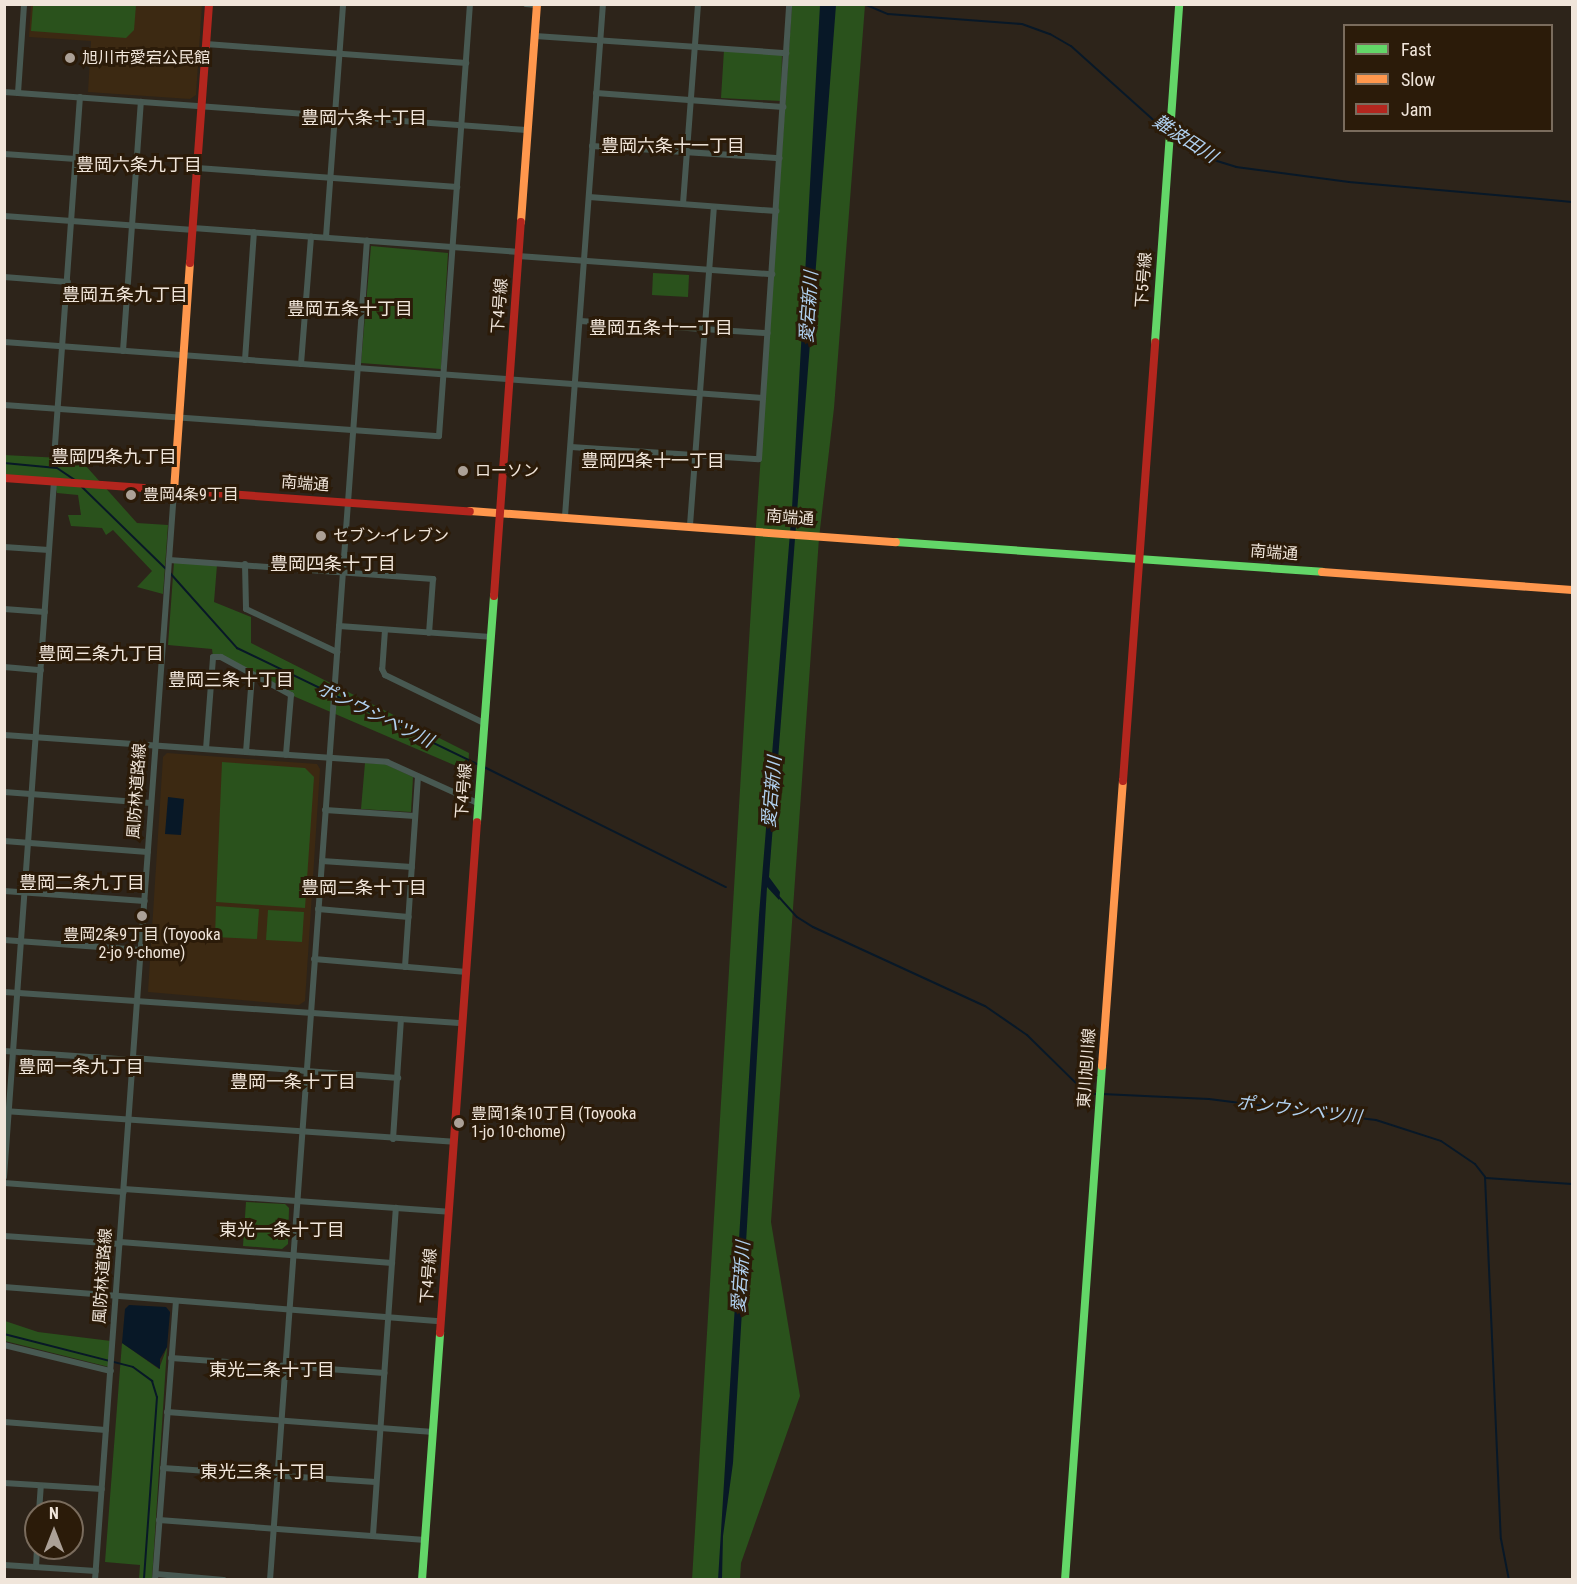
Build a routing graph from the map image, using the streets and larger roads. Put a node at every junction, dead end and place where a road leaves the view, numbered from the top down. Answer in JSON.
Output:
{"nodes":[{"id":1,"x":24,"y":4,"type":"edge"},
{"id":2,"x":209,"y":4,"type":"edge"},
{"id":3,"x":343,"y":4,"type":"edge"},
{"id":4,"x":470,"y":4,"type":"edge"},
{"id":5,"x":526,"y":4,"type":"edge"},
{"id":6,"x":603,"y":4,"type":"edge"},
{"id":7,"x":698,"y":4,"type":"edge"},
{"id":8,"x":789,"y":4,"type":"edge"},
{"id":9,"x":1179,"y":4,"type":"edge"},
{"id":10,"x":537,"y":5,"type":"edge"},
{"id":11,"x":535,"y":36,"type":"junction"},
{"id":12,"x":600,"y":40,"type":"junction"},
{"id":13,"x":206,"y":44,"type":"junction"},
{"id":14,"x":694,"y":47,"type":"junction"},
{"id":15,"x":339,"y":53,"type":"junction"},
{"id":16,"x":786,"y":53,"type":"junction"},
{"id":17,"x":466,"y":63,"type":"junction"},
{"id":18,"x":4,"y":92,"type":"edge"},
{"id":19,"x":18,"y":93,"type":"junction"},
{"id":20,"x":596,"y":93,"type":"junction"},
{"id":21,"x":80,"y":97,"type":"junction"},
{"id":22,"x":691,"y":100,"type":"junction"},
{"id":23,"x":141,"y":102,"type":"junction"},
{"id":24,"x":202,"y":106,"type":"junction"},
{"id":25,"x":783,"y":107,"type":"junction"},
{"id":26,"x":334,"y":116,"type":"junction"},
{"id":27,"x":462,"y":125,"type":"junction"},
{"id":28,"x":527,"y":130,"type":"junction"},
{"id":29,"x":592,"y":146,"type":"junction"},
{"id":30,"x":687,"y":152,"type":"junction"},
{"id":31,"x":4,"y":154,"type":"edge"},
{"id":32,"x":780,"y":158,"type":"junction"},
{"id":33,"x":76,"y":159,"type":"junction"},
{"id":34,"x":197,"y":168,"type":"junction"},
{"id":35,"x":330,"y":178,"type":"junction"},
{"id":36,"x":457,"y":187,"type":"junction"},
{"id":37,"x":589,"y":197,"type":"junction"},
{"id":38,"x":683,"y":204,"type":"junction"},
{"id":39,"x":714,"y":207,"type":"junction"},
{"id":40,"x":776,"y":211,"type":"junction"},
{"id":41,"x":4,"y":216,"type":"edge"},
{"id":42,"x":72,"y":221,"type":"junction"},
{"id":43,"x":132,"y":226,"type":"junction"},
{"id":44,"x":193,"y":229,"type":"junction"},
{"id":45,"x":254,"y":232,"type":"junction"},
{"id":46,"x":311,"y":236,"type":"junction"},
{"id":47,"x":326,"y":237,"type":"junction"},
{"id":48,"x":367,"y":241,"type":"junction"},
{"id":49,"x":453,"y":247,"type":"junction"},
{"id":50,"x":518,"y":254,"type":"junction"},
{"id":51,"x":584,"y":260,"type":"junction"},
{"id":52,"x":709,"y":270,"type":"junction"},
{"id":53,"x":772,"y":273,"type":"junction"},
{"id":54,"x":4,"y":277,"type":"edge"},
{"id":55,"x":68,"y":282,"type":"junction"},
{"id":56,"x":580,"y":321,"type":"junction"},
{"id":57,"x":704,"y":330,"type":"junction"},
{"id":58,"x":768,"y":333,"type":"junction"},
{"id":59,"x":4,"y":342,"type":"edge"},
{"id":60,"x":63,"y":347,"type":"junction"},
{"id":61,"x":123,"y":351,"type":"junction"},
{"id":62,"x":184,"y":356,"type":"junction"},
{"id":63,"x":245,"y":360,"type":"junction"},
{"id":64,"x":301,"y":364,"type":"junction"},
{"id":65,"x":357,"y":368,"type":"junction"},
{"id":66,"x":444,"y":374,"type":"junction"},
{"id":67,"x":509,"y":379,"type":"junction"},
{"id":68,"x":574,"y":385,"type":"junction"},
{"id":69,"x":700,"y":394,"type":"junction"},
{"id":70,"x":763,"y":398,"type":"junction"},
{"id":71,"x":4,"y":405,"type":"edge"},
{"id":72,"x":59,"y":409,"type":"junction"},
{"id":73,"x":179,"y":417,"type":"junction"},
{"id":74,"x":353,"y":430,"type":"junction"},
{"id":75,"x":571,"y":447,"type":"junction"},
{"id":76,"x":695,"y":456,"type":"junction"},
{"id":77,"x":54,"y":459,"type":"dead end"},
{"id":78,"x":4,"y":478,"type":"edge"},
{"id":79,"x":54,"y":482,"type":"junction"},
{"id":80,"x":174,"y":490,"type":"junction"},
{"id":81,"x":348,"y":502,"type":"junction"},
{"id":82,"x":499,"y":512,"type":"junction"},
{"id":83,"x":565,"y":516,"type":"junction"},
{"id":84,"x":690,"y":525,"type":"junction"},
{"id":85,"x":4,"y":547,"type":"edge"},
{"id":86,"x":49,"y":550,"type":"junction"},
{"id":87,"x":1139,"y":558,"type":"junction"},
{"id":88,"x":169,"y":561,"type":"junction"},
{"id":89,"x":245,"y":564,"type":"junction"},
{"id":90,"x":342,"y":572,"type":"junction"},
{"id":91,"x":1572,"y":590,"type":"edge"},
{"id":92,"x":4,"y":609,"type":"edge"},
{"id":93,"x":45,"y":612,"type":"junction"},
{"id":94,"x":339,"y":626,"type":"junction"},
{"id":95,"x":385,"y":630,"type":"junction"},
{"id":96,"x":429,"y":633,"type":"junction"},
{"id":97,"x":491,"y":637,"type":"junction"},
{"id":98,"x":337,"y":652,"type":"junction"},
{"id":99,"x":4,"y":667,"type":"edge"},
{"id":100,"x":41,"y":670,"type":"junction"},
{"id":101,"x":252,"y":676,"type":"junction"},
{"id":102,"x":484,"y":723,"type":"junction"},
{"id":103,"x":4,"y":735,"type":"edge"},
{"id":104,"x":37,"y":737,"type":"junction"},
{"id":105,"x":156,"y":746,"type":"junction"},
{"id":106,"x":206,"y":749,"type":"junction"},
{"id":107,"x":246,"y":752,"type":"junction"},
{"id":108,"x":286,"y":755,"type":"junction"},
{"id":109,"x":329,"y":758,"type":"junction"},
{"id":110,"x":418,"y":776,"type":"junction"},
{"id":111,"x":4,"y":792,"type":"edge"},
{"id":112,"x":32,"y":794,"type":"junction"},
{"id":113,"x":152,"y":803,"type":"junction"},
{"id":114,"x":478,"y":803,"type":"junction"},
{"id":115,"x":325,"y":810,"type":"junction"},
{"id":116,"x":415,"y":816,"type":"junction"},
{"id":117,"x":4,"y":841,"type":"edge"},
{"id":118,"x":28,"y":843,"type":"junction"},
{"id":119,"x":148,"y":852,"type":"junction"},
{"id":120,"x":322,"y":861,"type":"junction"},
{"id":121,"x":412,"y":867,"type":"junction"},
{"id":122,"x":4,"y":891,"type":"edge"},
{"id":123,"x":25,"y":892,"type":"junction"},
{"id":124,"x":145,"y":901,"type":"junction"},
{"id":125,"x":318,"y":909,"type":"junction"},
{"id":126,"x":409,"y":917,"type":"junction"},
{"id":127,"x":4,"y":940,"type":"edge"},
{"id":128,"x":21,"y":942,"type":"junction"},
{"id":129,"x":141,"y":950,"type":"junction"},
{"id":130,"x":314,"y":959,"type":"junction"},
{"id":131,"x":405,"y":967,"type":"junction"},
{"id":132,"x":466,"y":972,"type":"junction"},
{"id":133,"x":4,"y":992,"type":"edge"},
{"id":134,"x":17,"y":993,"type":"junction"},
{"id":135,"x":137,"y":1001,"type":"junction"},
{"id":136,"x":310,"y":1014,"type":"junction"},
{"id":137,"x":401,"y":1019,"type":"junction"},
{"id":138,"x":463,"y":1023,"type":"junction"},
{"id":139,"x":4,"y":1051,"type":"edge"},
{"id":140,"x":13,"y":1051,"type":"junction"},
{"id":141,"x":133,"y":1059,"type":"junction"},
{"id":142,"x":304,"y":1071,"type":"junction"},
{"id":143,"x":398,"y":1078,"type":"junction"},
{"id":144,"x":7,"y":1111,"type":"edge"},
{"id":145,"x":129,"y":1120,"type":"junction"},
{"id":146,"x":303,"y":1132,"type":"junction"},
{"id":147,"x":393,"y":1138,"type":"junction"},
{"id":148,"x":454,"y":1142,"type":"junction"},
{"id":149,"x":4,"y":1177,"type":"edge"},
{"id":150,"x":4,"y":1183,"type":"edge"},
{"id":151,"x":124,"y":1190,"type":"junction"},
{"id":152,"x":295,"y":1201,"type":"junction"},
{"id":153,"x":396,"y":1208,"type":"junction"},
{"id":154,"x":449,"y":1212,"type":"junction"},
{"id":155,"x":4,"y":1236,"type":"edge"},
{"id":156,"x":120,"y":1243,"type":"junction"},
{"id":157,"x":294,"y":1255,"type":"junction"},
{"id":158,"x":392,"y":1263,"type":"junction"},
{"id":159,"x":4,"y":1287,"type":"edge"},
{"id":160,"x":116,"y":1296,"type":"junction"},
{"id":161,"x":176,"y":1302,"type":"junction"},
{"id":162,"x":287,"y":1310,"type":"junction"},
{"id":163,"x":388,"y":1318,"type":"junction"},
{"id":164,"x":440,"y":1321,"type":"junction"},
{"id":165,"x":4,"y":1345,"type":"edge"},
{"id":166,"x":171,"y":1358,"type":"junction"},
{"id":167,"x":285,"y":1366,"type":"junction"},
{"id":168,"x":111,"y":1368,"type":"junction"},
{"id":169,"x":384,"y":1373,"type":"junction"},
{"id":170,"x":167,"y":1412,"type":"junction"},
{"id":171,"x":279,"y":1420,"type":"junction"},
{"id":172,"x":4,"y":1422,"type":"edge"},
{"id":173,"x":380,"y":1428,"type":"junction"},
{"id":174,"x":106,"y":1430,"type":"junction"},
{"id":175,"x":433,"y":1432,"type":"junction"},
{"id":176,"x":163,"y":1468,"type":"junction"},
{"id":177,"x":277,"y":1475,"type":"junction"},
{"id":178,"x":376,"y":1482,"type":"junction"},
{"id":179,"x":4,"y":1483,"type":"edge"},
{"id":180,"x":41,"y":1486,"type":"junction"},
{"id":181,"x":102,"y":1489,"type":"junction"},
{"id":182,"x":40,"y":1500,"type":"edge"},
{"id":183,"x":159,"y":1520,"type":"junction"},
{"id":184,"x":271,"y":1529,"type":"junction"},
{"id":185,"x":373,"y":1535,"type":"junction"},
{"id":186,"x":425,"y":1540,"type":"junction"},
{"id":187,"x":36,"y":1560,"type":"edge"},
{"id":188,"x":4,"y":1565,"type":"edge"},
{"id":189,"x":36,"y":1567,"type":"junction"},
{"id":190,"x":96,"y":1571,"type":"junction"},
{"id":191,"x":156,"y":1577,"type":"edge"},
{"id":192,"x":95,"y":1580,"type":"edge"},
{"id":193,"x":224,"y":1580,"type":"edge"},
{"id":194,"x":270,"y":1580,"type":"edge"},
{"id":195,"x":422,"y":1580,"type":"edge"},
{"id":196,"x":1065,"y":1580,"type":"edge"}],
"edges":[{"from":1,"to":19,"type":"street"},
{"from":2,"to":13,"type":"street","name":"風防林道路線"},
{"from":3,"to":15,"type":"street"},
{"from":4,"to":17,"type":"street"},
{"from":5,"to":10,"type":"street"},
{"from":6,"to":12,"type":"street"},
{"from":7,"to":14,"type":"street"},
{"from":8,"to":16,"type":"street"},
{"from":9,"to":87,"type":"street","name":"下5号線"},
{"from":10,"to":11,"type":"street","name":"下4号線"},
{"from":11,"to":12,"type":"street"},
{"from":11,"to":28,"type":"street","name":"下4号線"},
{"from":12,"to":14,"type":"street"},
{"from":12,"to":20,"type":"street"},
{"from":13,"to":15,"type":"street"},
{"from":13,"to":24,"type":"street","name":"風防林道路線"},
{"from":14,"to":16,"type":"street"},
{"from":14,"to":22,"type":"street"},
{"from":15,"to":17,"type":"street"},
{"from":15,"to":26,"type":"street"},
{"from":16,"to":25,"type":"street"},
{"from":17,"to":27,"type":"street"},
{"from":18,"to":19,"type":"street"},
{"from":19,"to":21,"type":"street"},
{"from":20,"to":22,"type":"street"},
{"from":20,"to":29,"type":"street"},
{"from":21,"to":23,"type":"street"},
{"from":21,"to":33,"type":"street"},
{"from":22,"to":25,"type":"street"},
{"from":22,"to":30,"type":"street"},
{"from":23,"to":24,"type":"street"},
{"from":23,"to":43,"type":"street"},
{"from":24,"to":26,"type":"street"},
{"from":24,"to":34,"type":"street","name":"風防林道路線"},
{"from":25,"to":32,"type":"street"},
{"from":26,"to":27,"type":"street"},
{"from":26,"to":35,"type":"street"},
{"from":27,"to":28,"type":"street"},
{"from":27,"to":36,"type":"street"},
{"from":28,"to":50,"type":"street","name":"下4号線"},
{"from":29,"to":30,"type":"street"},
{"from":29,"to":37,"type":"street"},
{"from":30,"to":32,"type":"street"},
{"from":30,"to":38,"type":"street"},
{"from":31,"to":33,"type":"street"},
{"from":32,"to":40,"type":"street"},
{"from":33,"to":42,"type":"street"},
{"from":34,"to":35,"type":"street"},
{"from":34,"to":44,"type":"street","name":"風防林道路線"},
{"from":35,"to":36,"type":"street"},
{"from":35,"to":47,"type":"street"},
{"from":36,"to":49,"type":"street"},
{"from":37,"to":38,"type":"street"},
{"from":37,"to":51,"type":"street"},
{"from":38,"to":39,"type":"street"},
{"from":39,"to":40,"type":"street"},
{"from":39,"to":52,"type":"street"},
{"from":40,"to":53,"type":"street"},
{"from":41,"to":42,"type":"street"},
{"from":42,"to":43,"type":"street"},
{"from":42,"to":55,"type":"street"},
{"from":43,"to":44,"type":"street"},
{"from":43,"to":61,"type":"street"},
{"from":44,"to":45,"type":"street"},
{"from":44,"to":62,"type":"street","name":"風防林道路線"},
{"from":45,"to":46,"type":"street"},
{"from":45,"to":63,"type":"street"},
{"from":46,"to":47,"type":"street"},
{"from":46,"to":64,"type":"street"},
{"from":47,"to":48,"type":"street"},
{"from":48,"to":49,"type":"street"},
{"from":48,"to":65,"type":"street"},
{"from":49,"to":50,"type":"street"},
{"from":49,"to":66,"type":"street"},
{"from":50,"to":51,"type":"street"},
{"from":50,"to":67,"type":"street","name":"下4号線"},
{"from":51,"to":52,"type":"street"},
{"from":51,"to":56,"type":"street"},
{"from":52,"to":53,"type":"street"},
{"from":52,"to":57,"type":"street"},
{"from":53,"to":58,"type":"street"},
{"from":54,"to":55,"type":"street"},
{"from":55,"to":60,"type":"street"},
{"from":56,"to":57,"type":"street"},
{"from":56,"to":68,"type":"street"},
{"from":57,"to":58,"type":"street"},
{"from":57,"to":69,"type":"street"},
{"from":58,"to":70,"type":"street"},
{"from":59,"to":60,"type":"street"},
{"from":60,"to":61,"type":"street"},
{"from":60,"to":72,"type":"street"},
{"from":61,"to":62,"type":"street"},
{"from":62,"to":63,"type":"street"},
{"from":62,"to":73,"type":"street","name":"風防林道路線"},
{"from":63,"to":64,"type":"street"},
{"from":64,"to":65,"type":"street"},
{"from":65,"to":66,"type":"street"},
{"from":65,"to":74,"type":"street"},
{"from":66,"to":67,"type":"street"},
{"from":66,"to":74,"type":"street"},
{"from":67,"to":68,"type":"street"},
{"from":67,"to":82,"type":"street","name":"下4号線"},
{"from":68,"to":69,"type":"street"},
{"from":68,"to":75,"type":"street"},
{"from":69,"to":70,"type":"street"},
{"from":69,"to":76,"type":"street"},
{"from":70,"to":76,"type":"street"},
{"from":71,"to":72,"type":"street"},
{"from":72,"to":73,"type":"street"},
{"from":72,"to":77,"type":"street"},
{"from":73,"to":74,"type":"street"},
{"from":73,"to":80,"type":"street","name":"風防林道路線"},
{"from":74,"to":81,"type":"street"},
{"from":75,"to":76,"type":"street"},
{"from":75,"to":83,"type":"street"},
{"from":76,"to":84,"type":"street"},
{"from":78,"to":79,"type":"street","name":"南端通"},
{"from":79,"to":80,"type":"street","name":"南端通"},
{"from":79,"to":86,"type":"street"},
{"from":80,"to":81,"type":"street","name":"南端通"},
{"from":80,"to":88,"type":"street","name":"風防林道路線"},
{"from":81,"to":82,"type":"street","name":"南端通"},
{"from":81,"to":90,"type":"street"},
{"from":82,"to":83,"type":"street","name":"南端通"},
{"from":82,"to":97,"type":"street","name":"下4号線"},
{"from":83,"to":84,"type":"street","name":"南端通"},
{"from":84,"to":87,"type":"street","name":"南端通"},
{"from":85,"to":86,"type":"street"},
{"from":86,"to":93,"type":"street"},
{"from":87,"to":91,"type":"street","name":"南端通"},
{"from":87,"to":196,"type":"street","name":"東川旭川線"},
{"from":88,"to":89,"type":"street"},
{"from":88,"to":105,"type":"street","name":"風防林道路線"},
{"from":89,"to":90,"type":"street"},
{"from":89,"to":98,"type":"street"},
{"from":90,"to":94,"type":"street"},
{"from":90,"to":96,"type":"street"},
{"from":92,"to":93,"type":"street"},
{"from":93,"to":100,"type":"street"},
{"from":94,"to":95,"type":"street"},
{"from":94,"to":98,"type":"street"},
{"from":95,"to":96,"type":"street"},
{"from":95,"to":102,"type":"street"},
{"from":96,"to":97,"type":"street"},
{"from":97,"to":102,"type":"street","name":"下4号線"},
{"from":98,"to":109,"type":"street"},
{"from":99,"to":100,"type":"street"},
{"from":100,"to":104,"type":"street"},
{"from":101,"to":106,"type":"street"},
{"from":101,"to":107,"type":"street"},
{"from":101,"to":108,"type":"street"},
{"from":102,"to":114,"type":"street","name":"下4号線"},
{"from":103,"to":104,"type":"street"},
{"from":104,"to":105,"type":"street"},
{"from":104,"to":112,"type":"street"},
{"from":105,"to":106,"type":"street"},
{"from":105,"to":113,"type":"street","name":"風防林道路線"},
{"from":106,"to":107,"type":"street"},
{"from":107,"to":108,"type":"street"},
{"from":108,"to":109,"type":"street"},
{"from":109,"to":110,"type":"street"},
{"from":109,"to":115,"type":"street"},
{"from":110,"to":114,"type":"street"},
{"from":110,"to":116,"type":"street"},
{"from":111,"to":112,"type":"street"},
{"from":112,"to":113,"type":"street"},
{"from":112,"to":118,"type":"street"},
{"from":113,"to":119,"type":"street","name":"風防林道路線"},
{"from":114,"to":132,"type":"street","name":"下4号線"},
{"from":115,"to":116,"type":"street"},
{"from":115,"to":120,"type":"street"},
{"from":116,"to":121,"type":"street"},
{"from":117,"to":118,"type":"street"},
{"from":118,"to":119,"type":"street"},
{"from":118,"to":123,"type":"street"},
{"from":119,"to":124,"type":"street","name":"風防林道路線"},
{"from":120,"to":121,"type":"street"},
{"from":120,"to":125,"type":"street"},
{"from":121,"to":126,"type":"street"},
{"from":122,"to":123,"type":"street"},
{"from":123,"to":124,"type":"street"},
{"from":123,"to":128,"type":"street"},
{"from":124,"to":129,"type":"street","name":"風防林道路線"},
{"from":125,"to":126,"type":"street"},
{"from":125,"to":130,"type":"street"},
{"from":126,"to":131,"type":"street"},
{"from":127,"to":128,"type":"street"},
{"from":128,"to":129,"type":"street"},
{"from":128,"to":134,"type":"street"},
{"from":129,"to":135,"type":"street","name":"風防林道路線"},
{"from":130,"to":131,"type":"street"},
{"from":130,"to":136,"type":"street"},
{"from":131,"to":132,"type":"street"},
{"from":132,"to":138,"type":"street","name":"下4号線"},
{"from":133,"to":134,"type":"street"},
{"from":134,"to":135,"type":"street"},
{"from":134,"to":140,"type":"street"},
{"from":135,"to":136,"type":"street"},
{"from":135,"to":141,"type":"street","name":"風防林道路線"},
{"from":136,"to":137,"type":"street"},
{"from":136,"to":142,"type":"street"},
{"from":137,"to":138,"type":"street"},
{"from":137,"to":143,"type":"street"},
{"from":138,"to":148,"type":"street","name":"下4号線"},
{"from":139,"to":140,"type":"street"},
{"from":140,"to":141,"type":"street"},
{"from":140,"to":144,"type":"street"},
{"from":141,"to":142,"type":"street"},
{"from":141,"to":145,"type":"street","name":"風防林道路線"},
{"from":142,"to":143,"type":"street"},
{"from":142,"to":146,"type":"street"},
{"from":143,"to":147,"type":"street"},
{"from":144,"to":145,"type":"street"},
{"from":144,"to":149,"type":"street"},
{"from":145,"to":146,"type":"street"},
{"from":145,"to":151,"type":"street","name":"風防林道路線"},
{"from":146,"to":147,"type":"street"},
{"from":146,"to":152,"type":"street"},
{"from":147,"to":148,"type":"street"},
{"from":148,"to":154,"type":"street","name":"下4号線"},
{"from":150,"to":151,"type":"street"},
{"from":151,"to":152,"type":"street"},
{"from":151,"to":156,"type":"street","name":"風防林道路線"},
{"from":152,"to":153,"type":"street"},
{"from":152,"to":157,"type":"street"},
{"from":153,"to":154,"type":"street"},
{"from":153,"to":158,"type":"street"},
{"from":154,"to":164,"type":"street","name":"下4号線"},
{"from":155,"to":156,"type":"street"},
{"from":156,"to":157,"type":"street"},
{"from":156,"to":160,"type":"street","name":"風防林道路線"},
{"from":157,"to":158,"type":"street"},
{"from":157,"to":162,"type":"street"},
{"from":158,"to":163,"type":"street"},
{"from":159,"to":160,"type":"street"},
{"from":160,"to":161,"type":"street"},
{"from":160,"to":168,"type":"street","name":"風防林道路線"},
{"from":161,"to":162,"type":"street"},
{"from":161,"to":166,"type":"street"},
{"from":162,"to":163,"type":"street"},
{"from":162,"to":167,"type":"street"},
{"from":163,"to":164,"type":"street"},
{"from":163,"to":169,"type":"street"},
{"from":164,"to":175,"type":"street","name":"下4号線"},
{"from":165,"to":168,"type":"street"},
{"from":166,"to":167,"type":"street"},
{"from":166,"to":170,"type":"street"},
{"from":167,"to":169,"type":"street"},
{"from":167,"to":171,"type":"street"},
{"from":168,"to":174,"type":"street","name":"風防林道路線"},
{"from":169,"to":173,"type":"street"},
{"from":170,"to":171,"type":"street"},
{"from":170,"to":176,"type":"street"},
{"from":171,"to":173,"type":"street"},
{"from":171,"to":177,"type":"street"},
{"from":172,"to":174,"type":"street"},
{"from":173,"to":175,"type":"street"},
{"from":173,"to":178,"type":"street"},
{"from":174,"to":181,"type":"street","name":"風防林道路線"},
{"from":175,"to":186,"type":"street","name":"下4号線"},
{"from":176,"to":177,"type":"street"},
{"from":176,"to":183,"type":"street"},
{"from":177,"to":178,"type":"street"},
{"from":177,"to":184,"type":"street"},
{"from":178,"to":185,"type":"street"},
{"from":179,"to":180,"type":"street"},
{"from":180,"to":181,"type":"street"},
{"from":180,"to":182,"type":"street"},
{"from":181,"to":190,"type":"street","name":"風防林道路線"},
{"from":183,"to":184,"type":"street"},
{"from":183,"to":191,"type":"street"},
{"from":184,"to":185,"type":"street"},
{"from":184,"to":194,"type":"street"},
{"from":185,"to":186,"type":"street"},
{"from":186,"to":195,"type":"street","name":"下4号線"},
{"from":187,"to":189,"type":"street"},
{"from":188,"to":189,"type":"street"},
{"from":189,"to":190,"type":"street"},
{"from":190,"to":192,"type":"street","name":"風防林道路線"},
{"from":191,"to":193,"type":"street"}]}
